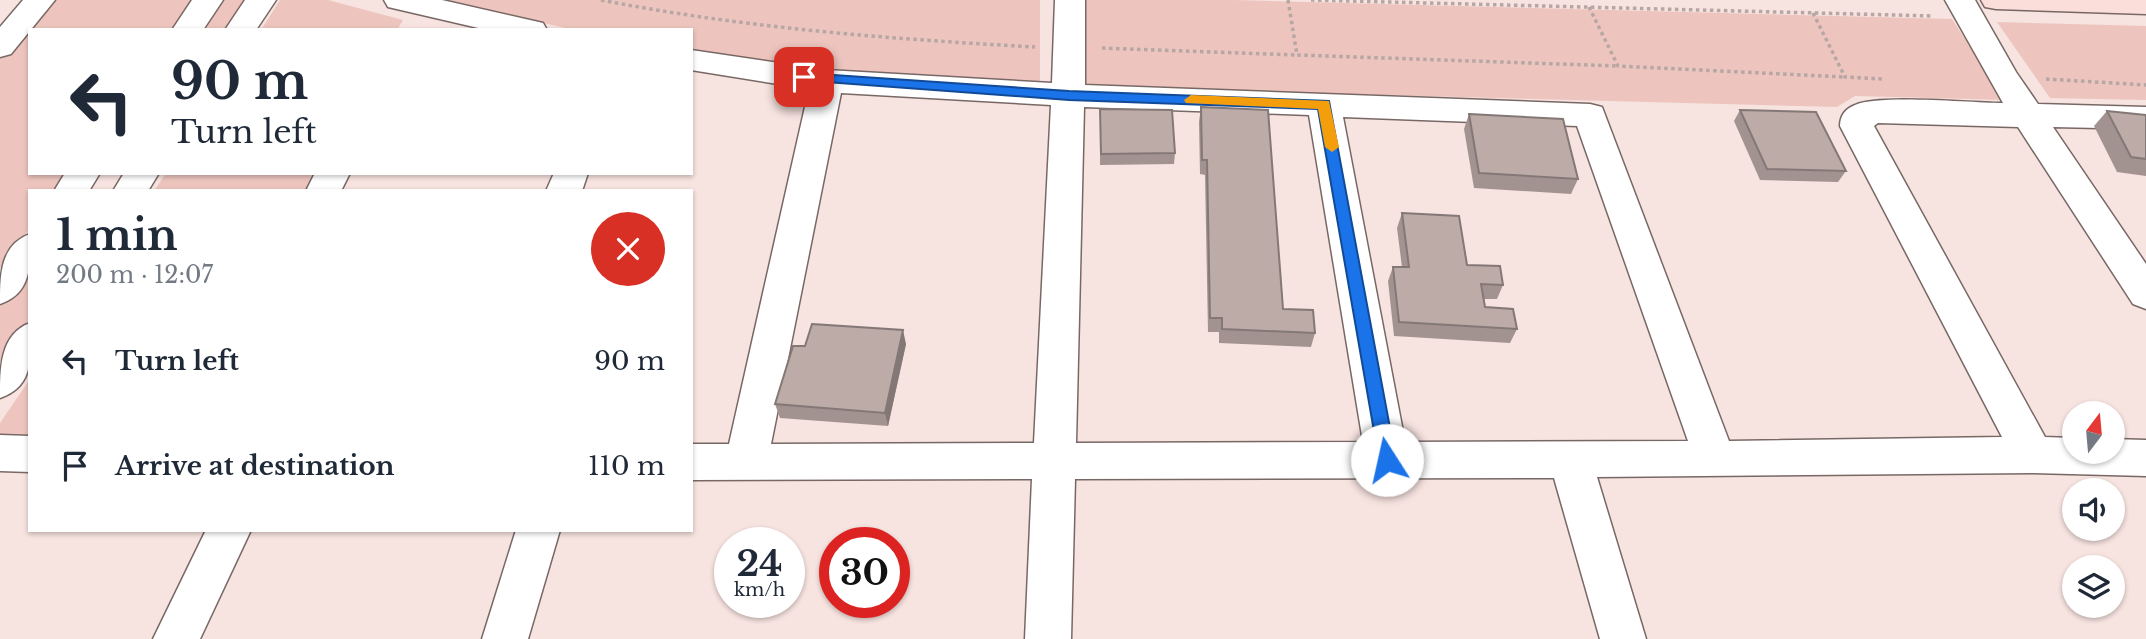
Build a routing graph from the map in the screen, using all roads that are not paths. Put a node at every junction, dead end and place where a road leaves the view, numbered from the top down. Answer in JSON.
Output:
{"nodes":[{"id":1,"x":40,"y":0,"type":"edge"},
{"id":2,"x":208,"y":0,"type":"edge"},
{"id":3,"x":261,"y":0,"type":"edge"},
{"id":4,"x":1070,"y":0,"type":"edge"},
{"id":5,"x":1996,"y":0,"type":"edge"},
{"id":6,"x":2146,"y":4,"type":"edge"},
{"id":7,"x":1949,"y":8,"type":"edge"},
{"id":8,"x":414,"y":12,"type":"edge"},
{"id":9,"x":188,"y":28,"type":"edge"},
{"id":10,"x":241,"y":28,"type":"edge"},
{"id":11,"x":519,"y":28,"type":"edge"},
{"id":12,"x":0,"y":47,"type":"edge"},
{"id":13,"x":693,"y":60,"type":"edge"},
{"id":14,"x":827,"y":81,"type":"junction"},
{"id":15,"x":1069,"y":95,"type":"junction"},
{"id":16,"x":1324,"y":104,"type":"junction"},
{"id":17,"x":2028,"y":115,"type":"junction"},
{"id":18,"x":2146,"y":118,"type":"edge"},
{"id":19,"x":28,"y":251,"type":"edge"},
{"id":20,"x":0,"y":289,"type":"edge"},
{"id":21,"x":2146,"y":294,"type":"edge"},
{"id":22,"x":28,"y":341,"type":"edge"},
{"id":23,"x":0,"y":382,"type":"edge"},
{"id":24,"x":0,"y":453,"type":"edge"},
{"id":25,"x":28,"y":454,"type":"edge"},
{"id":26,"x":2033,"y":455,"type":"junction"},
{"id":27,"x":2146,"y":458,"type":"edge"},
{"id":28,"x":1570,"y":459,"type":"junction"},
{"id":29,"x":1716,"y":459,"type":"junction"},
{"id":30,"x":1387,"y":460,"type":"junction"},
{"id":31,"x":1052,"y":461,"type":"junction"},
{"id":32,"x":693,"y":462,"type":"edge"},
{"id":33,"x":746,"y":462,"type":"junction"},
{"id":34,"x":228,"y":532,"type":"edge"},
{"id":35,"x":537,"y":532,"type":"edge"},
{"id":36,"x":176,"y":639,"type":"edge"},
{"id":37,"x":505,"y":639,"type":"edge"},
{"id":38,"x":1048,"y":639,"type":"edge"},
{"id":39,"x":1623,"y":639,"type":"edge"}],
"edges":[{"from":1,"to":12,"type":"street"},
{"from":2,"to":9,"type":"street"},
{"from":3,"to":10,"type":"street"},
{"from":4,"to":15,"type":"street"},
{"from":5,"to":6,"type":"main road"},
{"from":7,"to":17,"type":"street"},
{"from":8,"to":11,"type":"street"},
{"from":13,"to":14,"type":"street"},
{"from":14,"to":15,"type":"street"},
{"from":14,"to":33,"type":"street"},
{"from":15,"to":16,"type":"street"},
{"from":15,"to":31,"type":"street"},
{"from":16,"to":29,"type":"street"},
{"from":16,"to":30,"type":"street"},
{"from":17,"to":18,"type":"street"},
{"from":17,"to":21,"type":"street"},
{"from":17,"to":26,"type":"street"},
{"from":19,"to":20,"type":"street"},
{"from":22,"to":23,"type":"street"},
{"from":24,"to":25,"type":"street"},
{"from":26,"to":27,"type":"street"},
{"from":26,"to":29,"type":"street"},
{"from":28,"to":29,"type":"street"},
{"from":28,"to":30,"type":"street"},
{"from":28,"to":39,"type":"street"},
{"from":30,"to":31,"type":"street"},
{"from":31,"to":33,"type":"street"},
{"from":31,"to":38,"type":"street"},
{"from":32,"to":33,"type":"street"},
{"from":34,"to":36,"type":"street"},
{"from":35,"to":37,"type":"street"}]}
